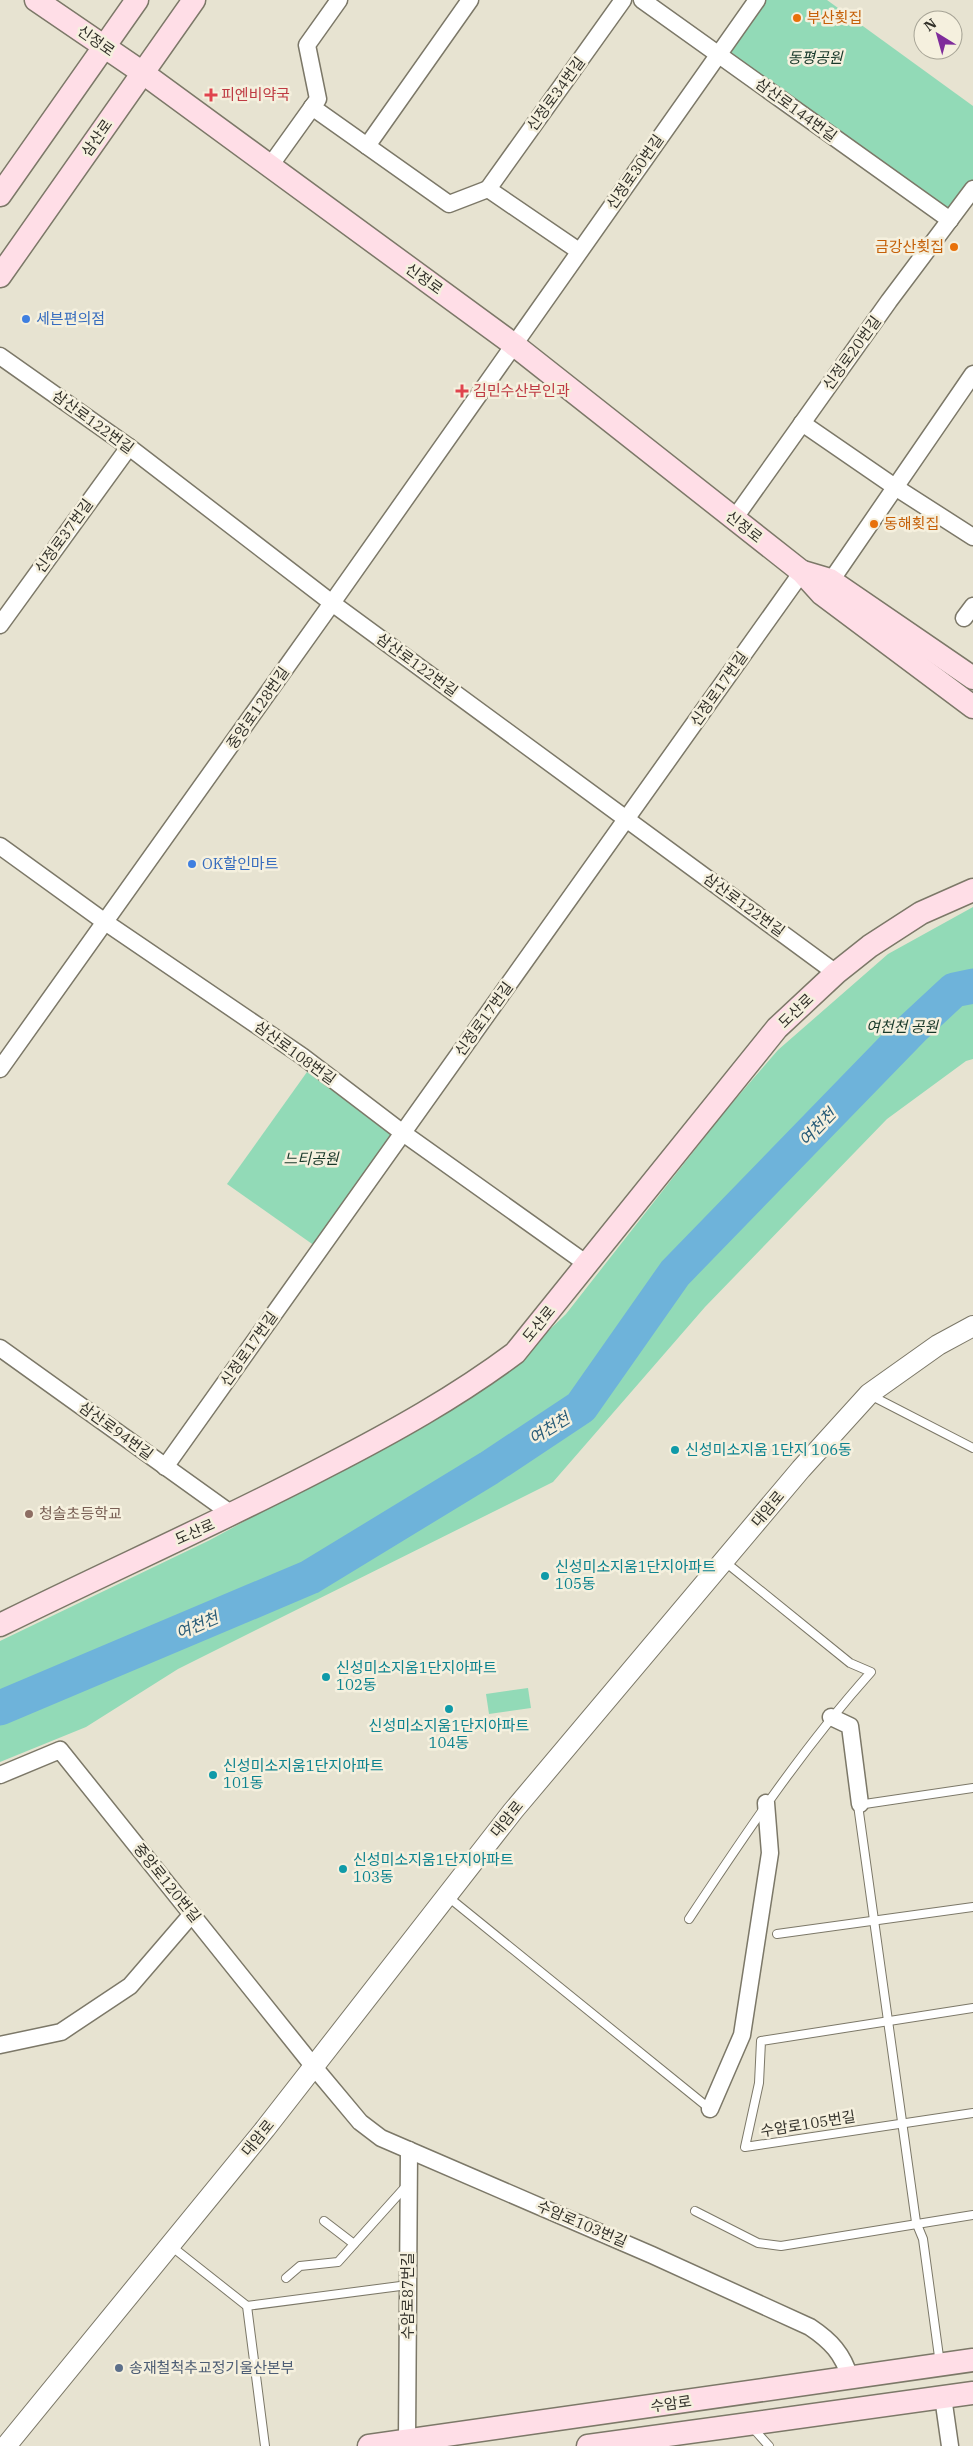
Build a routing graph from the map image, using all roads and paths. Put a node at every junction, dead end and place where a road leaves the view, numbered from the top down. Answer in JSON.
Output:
{"nodes":[{"id":1,"x":36,"y":0,"type":"edge"},
{"id":2,"x":138,"y":0,"type":"edge"},
{"id":3,"x":194,"y":0,"type":"edge"},
{"id":4,"x":339,"y":0,"type":"edge"},
{"id":5,"x":470,"y":0,"type":"edge"},
{"id":6,"x":623,"y":0,"type":"edge"},
{"id":7,"x":642,"y":0,"type":"edge"},
{"id":8,"x":757,"y":0,"type":"edge"},
{"id":9,"x":104,"y":47,"type":"junction"},
{"id":10,"x":719,"y":54,"type":"junction"},
{"id":11,"x":143,"y":73,"type":"junction"},
{"id":12,"x":312,"y":107,"type":"junction"},
{"id":13,"x":367,"y":146,"type":"junction"},
{"id":14,"x":270,"y":166,"type":"junction"},
{"id":15,"x":488,"y":188,"type":"junction"},
{"id":16,"x":973,"y":189,"type":"edge"},
{"id":17,"x":1,"y":193,"type":"edge"},
{"id":18,"x":950,"y":220,"type":"junction"},
{"id":19,"x":579,"y":252,"type":"junction"},
{"id":20,"x":0,"y":276,"type":"edge"},
{"id":21,"x":513,"y":344,"type":"junction"},
{"id":22,"x":0,"y":356,"type":"edge"},
{"id":23,"x":973,"y":374,"type":"edge"},
{"id":24,"x":802,"y":422,"type":"junction"},
{"id":25,"x":128,"y":447,"type":"junction"},
{"id":26,"x":895,"y":487,"type":"junction"},
{"id":27,"x":734,"y":519,"type":"junction"},
{"id":28,"x":973,"y":537,"type":"edge"},
{"id":29,"x":802,"y":572,"type":"junction"},
{"id":30,"x":826,"y":587,"type":"junction"},
{"id":31,"x":332,"y":603,"type":"junction"},
{"id":32,"x":0,"y":625,"type":"edge"},
{"id":33,"x":973,"y":678,"type":"edge"},
{"id":34,"x":973,"y":707,"type":"edge"},
{"id":35,"x":628,"y":819,"type":"junction"},
{"id":36,"x":0,"y":846,"type":"edge"},
{"id":37,"x":973,"y":890,"type":"edge"},
{"id":38,"x":105,"y":922,"type":"junction"},
{"id":39,"x":836,"y":973,"type":"junction"},
{"id":40,"x":0,"y":1070,"type":"edge"},
{"id":41,"x":403,"y":1133,"type":"junction"},
{"id":42,"x":587,"y":1264,"type":"junction"},
{"id":43,"x":973,"y":1326,"type":"edge"},
{"id":44,"x":0,"y":1348,"type":"edge"},
{"id":45,"x":869,"y":1394,"type":"junction"},
{"id":46,"x":973,"y":1448,"type":"edge"},
{"id":47,"x":166,"y":1467,"type":"junction"},
{"id":48,"x":232,"y":1515,"type":"junction"},
{"id":49,"x":724,"y":1561,"type":"junction"},
{"id":50,"x":0,"y":1624,"type":"edge"},
{"id":51,"x":831,"y":1717,"type":"junction"},
{"id":52,"x":0,"y":1775,"type":"edge"},
{"id":53,"x":973,"y":1788,"type":"edge"},
{"id":54,"x":766,"y":1803,"type":"junction"},
{"id":55,"x":860,"y":1804,"type":"junction"},
{"id":56,"x":447,"y":1896,"type":"junction"},
{"id":57,"x":973,"y":1907,"type":"edge"},
{"id":58,"x":192,"y":1914,"type":"junction"},
{"id":59,"x":689,"y":1919,"type":"dead end"},
{"id":60,"x":874,"y":1921,"type":"junction"},
{"id":61,"x":777,"y":1934,"type":"dead end"},
{"id":62,"x":973,"y":2008,"type":"edge"},
{"id":63,"x":888,"y":2021,"type":"junction"},
{"id":64,"x":0,"y":2045,"type":"edge"},
{"id":65,"x":314,"y":2067,"type":"junction"},
{"id":66,"x":710,"y":2109,"type":"joint"},
{"id":67,"x":973,"y":2113,"type":"edge"},
{"id":68,"x":903,"y":2123,"type":"junction"},
{"id":69,"x":409,"y":2150,"type":"junction"},
{"id":70,"x":409,"y":2184,"type":"junction"},
{"id":71,"x":695,"y":2211,"type":"dead end"},
{"id":72,"x":973,"y":2215,"type":"edge"},
{"id":73,"x":324,"y":2221,"type":"dead end"},
{"id":74,"x":916,"y":2222,"type":"junction"},
{"id":75,"x":354,"y":2244,"type":"junction"},
{"id":76,"x":171,"y":2246,"type":"junction"},
{"id":77,"x":286,"y":2278,"type":"dead end"},
{"id":78,"x":408,"y":2285,"type":"junction"},
{"id":79,"x":247,"y":2306,"type":"junction"},
{"id":80,"x":973,"y":2360,"type":"edge"},
{"id":81,"x":940,"y":2366,"type":"junction"},
{"id":82,"x":850,"y":2378,"type":"junction"},
{"id":83,"x":973,"y":2392,"type":"edge"},
{"id":84,"x":942,"y":2397,"type":"junction"},
{"id":85,"x":749,"y":2424,"type":"junction"},
{"id":86,"x":407,"y":2441,"type":"junction"},
{"id":87,"x":6,"y":2446,"type":"edge"},
{"id":88,"x":265,"y":2446,"type":"edge"},
{"id":89,"x":369,"y":2446,"type":"edge"},
{"id":90,"x":588,"y":2446,"type":"edge"},
{"id":91,"x":768,"y":2446,"type":"edge"},
{"id":92,"x":950,"y":2446,"type":"edge"}],
"edges":[{"from":1,"to":9,"type":"main road","name":"신정로"},
{"from":2,"to":9,"type":"main road"},
{"from":3,"to":11,"type":"main road","name":"삼산로"},
{"from":4,"to":12,"type":"street"},
{"from":5,"to":13,"type":"street"},
{"from":6,"to":15,"type":"street","name":"신정로34번길"},
{"from":7,"to":10,"type":"street","name":"삼산로144번길"},
{"from":8,"to":10,"type":"street","name":"신정로30번길"},
{"from":9,"to":11,"type":"main road","name":"신정로"},
{"from":9,"to":17,"type":"main road"},
{"from":10,"to":18,"type":"street","name":"삼산로144번길"},
{"from":10,"to":19,"type":"street","name":"신정로30번길"},
{"from":11,"to":14,"type":"main road","name":"신정로"},
{"from":11,"to":20,"type":"main road","name":"삼산로"},
{"from":12,"to":13,"type":"street"},
{"from":12,"to":14,"type":"street"},
{"from":13,"to":15,"type":"street"},
{"from":14,"to":21,"type":"main road","name":"신정로"},
{"from":15,"to":19,"type":"street"},
{"from":16,"to":18,"type":"street","name":"신정로20번길"},
{"from":18,"to":24,"type":"street","name":"신정로20번길"},
{"from":19,"to":21,"type":"street","name":"신정로30번길"},
{"from":21,"to":27,"type":"main road","name":"신정로"},
{"from":21,"to":31,"type":"street","name":"중앙로128번길"},
{"from":22,"to":25,"type":"street","name":"삼산로122번길"},
{"from":23,"to":26,"type":"street"},
{"from":24,"to":26,"type":"street"},
{"from":24,"to":27,"type":"street","name":"신정로20번길"},
{"from":25,"to":31,"type":"street","name":"삼산로122번길"},
{"from":25,"to":32,"type":"street","name":"신정로37번길"},
{"from":26,"to":28,"type":"street"},
{"from":26,"to":30,"type":"street"},
{"from":27,"to":29,"type":"main road","name":"신정로"},
{"from":29,"to":30,"type":"main road","name":"신정로"},
{"from":29,"to":35,"type":"street","name":"신정로17번길"},
{"from":30,"to":33,"type":"main road","name":"신정로"},
{"from":30,"to":34,"type":"main road","name":"신정로"},
{"from":31,"to":35,"type":"street","name":"삼산로122번길"},
{"from":31,"to":38,"type":"street","name":"중앙로128번길"},
{"from":35,"to":39,"type":"street","name":"삼산로122번길"},
{"from":35,"to":41,"type":"street","name":"신정로17번길"},
{"from":36,"to":38,"type":"street","name":"삼산로108번길"},
{"from":37,"to":39,"type":"main road","name":"도산로"},
{"from":38,"to":40,"type":"street","name":"중앙로128번길"},
{"from":38,"to":41,"type":"street","name":"삼산로108번길"},
{"from":39,"to":42,"type":"main road","name":"도산로"},
{"from":41,"to":42,"type":"street","name":"삼산로108번길"},
{"from":41,"to":47,"type":"street","name":"신정로17번길"},
{"from":42,"to":48,"type":"main road","name":"도산로"},
{"from":43,"to":45,"type":"street","name":"대암로"},
{"from":44,"to":47,"type":"street","name":"삼산로94번길"},
{"from":45,"to":46,"type":"lane"},
{"from":45,"to":49,"type":"street","name":"대암로"},
{"from":47,"to":48,"type":"street","name":"삼산로94번길"},
{"from":48,"to":50,"type":"main road","name":"도산로"},
{"from":49,"to":51,"type":"lane"},
{"from":49,"to":56,"type":"street","name":"대암로"},
{"from":51,"to":54,"type":"lane"},
{"from":51,"to":55,"type":"street"},
{"from":52,"to":58,"type":"street","name":"중앙로120번길"},
{"from":53,"to":55,"type":"lane"},
{"from":54,"to":59,"type":"lane"},
{"from":54,"to":66,"type":"street"},
{"from":55,"to":60,"type":"lane"},
{"from":56,"to":65,"type":"street","name":"대암로"},
{"from":56,"to":66,"type":"lane"},
{"from":57,"to":60,"type":"lane"},
{"from":58,"to":64,"type":"street"},
{"from":58,"to":65,"type":"street","name":"중앙로120번길"},
{"from":60,"to":61,"type":"lane"},
{"from":60,"to":63,"type":"lane"},
{"from":62,"to":63,"type":"lane","name":"수암로105번길"},
{"from":63,"to":68,"type":"lane"},
{"from":63,"to":68,"type":"lane","name":"수암로105번길"},
{"from":65,"to":69,"type":"street","name":"수암로103번길"},
{"from":65,"to":76,"type":"street","name":"대암로"},
{"from":67,"to":68,"type":"lane","name":"수암로105번길"},
{"from":68,"to":74,"type":"lane"},
{"from":69,"to":70,"type":"street","name":"수암로87번길"},
{"from":69,"to":82,"type":"street","name":"수암로103번길"},
{"from":70,"to":75,"type":"lane"},
{"from":70,"to":78,"type":"street","name":"수암로87번길"},
{"from":71,"to":74,"type":"lane"},
{"from":72,"to":74,"type":"lane"},
{"from":73,"to":75,"type":"lane"},
{"from":74,"to":81,"type":"lane"},
{"from":75,"to":77,"type":"lane"},
{"from":76,"to":79,"type":"lane"},
{"from":76,"to":87,"type":"street","name":"대암로"},
{"from":78,"to":79,"type":"lane"},
{"from":78,"to":86,"type":"street","name":"수암로87번길"},
{"from":79,"to":88,"type":"lane"},
{"from":80,"to":81,"type":"main road","name":"수암로"},
{"from":81,"to":82,"type":"main road","name":"수암로"},
{"from":82,"to":86,"type":"main road","name":"수암로"},
{"from":83,"to":84,"type":"main road","name":"수암로"},
{"from":84,"to":85,"type":"main road","name":"수암로"},
{"from":84,"to":92,"type":"street"},
{"from":85,"to":90,"type":"main road","name":"수암로"},
{"from":85,"to":91,"type":"lane"},
{"from":86,"to":89,"type":"main road","name":"수암로"}]}
